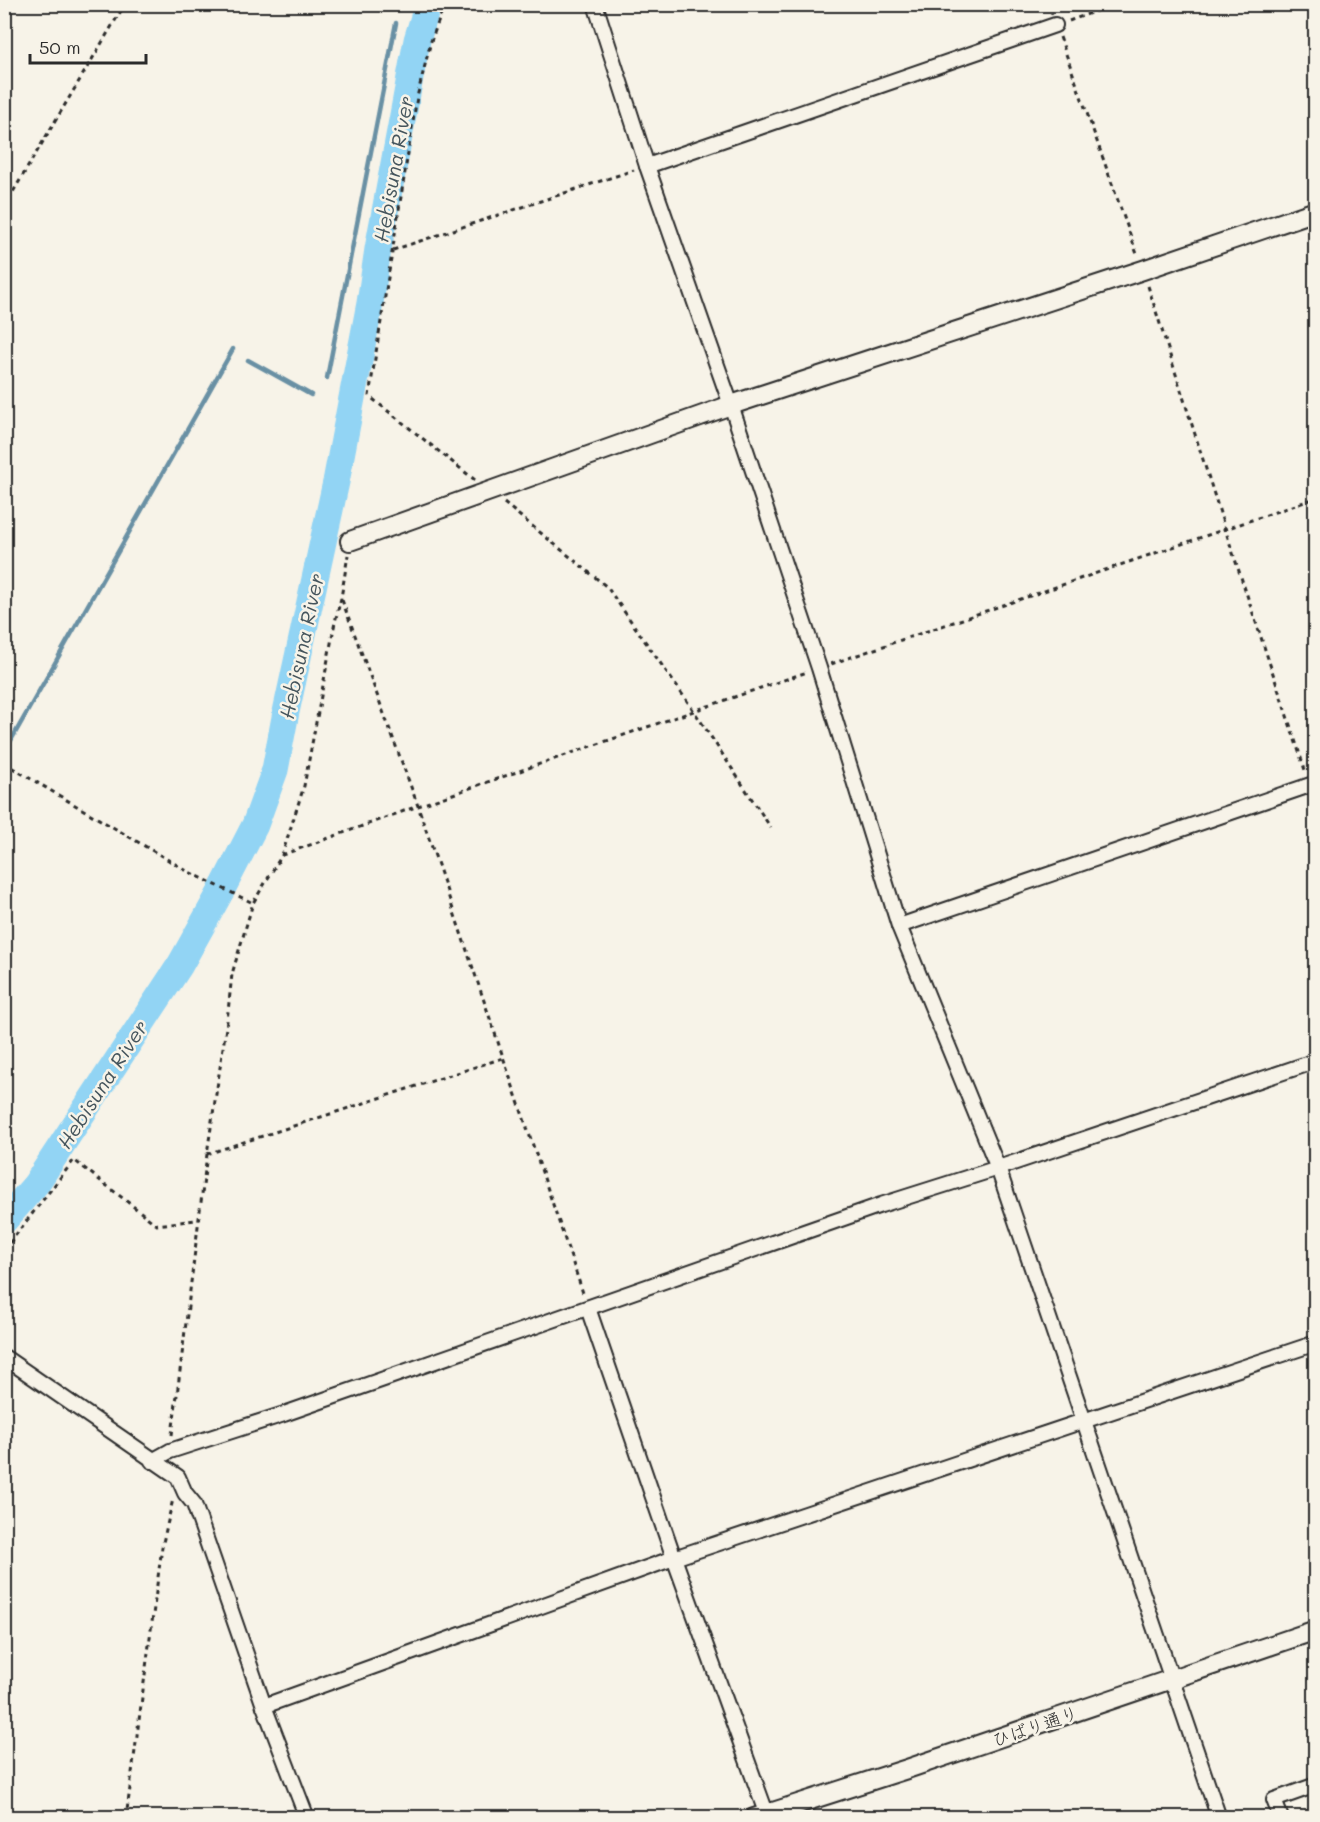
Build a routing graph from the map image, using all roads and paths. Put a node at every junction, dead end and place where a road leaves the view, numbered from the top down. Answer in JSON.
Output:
{"nodes":[{"id":1,"x":125,"y":4,"type":"edge"},
{"id":2,"x":445,"y":4,"type":"edge"},
{"id":3,"x":595,"y":4,"type":"edge"},
{"id":4,"x":1115,"y":4,"type":"edge"},
{"id":5,"x":1056,"y":25,"type":"junction"},
{"id":6,"x":647,"y":166,"type":"junction"},
{"id":7,"x":4,"y":207,"type":"edge"},
{"id":8,"x":1316,"y":211,"type":"edge"},
{"id":9,"x":393,"y":250,"type":"junction"},
{"id":10,"x":1143,"y":270,"type":"junction"},
{"id":11,"x":731,"y":405,"type":"junction"},
{"id":12,"x":490,"y":491,"type":"junction"},
{"id":13,"x":1316,"y":498,"type":"edge"},
{"id":14,"x":1225,"y":529,"type":"junction"},
{"id":15,"x":350,"y":541,"type":"joint"},
{"id":16,"x":341,"y":598,"type":"junction"},
{"id":17,"x":819,"y":668,"type":"junction"},
{"id":18,"x":694,"y":711,"type":"junction"},
{"id":19,"x":4,"y":763,"type":"edge"},
{"id":20,"x":1313,"y":784,"type":"edge"},
{"id":21,"x":418,"y":806,"type":"junction"},
{"id":22,"x":771,"y":828,"type":"dead end"},
{"id":23,"x":282,"y":855,"type":"junction"},
{"id":24,"x":253,"y":903,"type":"junction"},
{"id":25,"x":899,"y":926,"type":"junction"},
{"id":26,"x":503,"y":1058,"type":"junction"},
{"id":27,"x":1316,"y":1061,"type":"edge"},
{"id":28,"x":207,"y":1154,"type":"junction"},
{"id":29,"x":998,"y":1168,"type":"junction"},
{"id":30,"x":195,"y":1220,"type":"dead end"},
{"id":31,"x":4,"y":1250,"type":"edge"},
{"id":32,"x":588,"y":1308,"type":"junction"},
{"id":33,"x":1316,"y":1343,"type":"edge"},
{"id":34,"x":4,"y":1357,"type":"edge"},
{"id":35,"x":1083,"y":1422,"type":"junction"},
{"id":36,"x":170,"y":1451,"type":"junction"},
{"id":37,"x":152,"y":1461,"type":"junction"},
{"id":38,"x":178,"y":1477,"type":"junction"},
{"id":39,"x":674,"y":1558,"type":"junction"},
{"id":40,"x":1316,"y":1630,"type":"edge"},
{"id":41,"x":1172,"y":1679,"type":"junction"},
{"id":42,"x":264,"y":1706,"type":"junction"},
{"id":43,"x":1316,"y":1785,"type":"edge"},
{"id":44,"x":763,"y":1816,"type":"edge"},
{"id":45,"x":126,"y":1818,"type":"edge"},
{"id":46,"x":307,"y":1818,"type":"edge"},
{"id":47,"x":1219,"y":1818,"type":"edge"},
{"id":48,"x":1281,"y":1818,"type":"edge"}],
"edges":[{"from":1,"to":7,"type":"path"},
{"from":2,"to":9,"type":"path"},
{"from":3,"to":6,"type":"street"},
{"from":4,"to":5,"type":"path"},
{"from":5,"to":6,"type":"street"},
{"from":5,"to":10,"type":"path"},
{"from":6,"to":9,"type":"path"},
{"from":6,"to":11,"type":"street"},
{"from":8,"to":10,"type":"street"},
{"from":9,"to":12,"type":"path"},
{"from":10,"to":11,"type":"street"},
{"from":10,"to":14,"type":"path"},
{"from":11,"to":12,"type":"street"},
{"from":11,"to":17,"type":"street"},
{"from":12,"to":15,"type":"street"},
{"from":12,"to":18,"type":"path"},
{"from":13,"to":14,"type":"path"},
{"from":14,"to":17,"type":"path"},
{"from":14,"to":20,"type":"path"},
{"from":15,"to":16,"type":"path"},
{"from":16,"to":21,"type":"path"},
{"from":16,"to":23,"type":"path"},
{"from":17,"to":18,"type":"path"},
{"from":17,"to":25,"type":"street"},
{"from":18,"to":21,"type":"path"},
{"from":18,"to":22,"type":"path"},
{"from":19,"to":24,"type":"path"},
{"from":20,"to":25,"type":"street"},
{"from":21,"to":23,"type":"path"},
{"from":21,"to":26,"type":"path"},
{"from":23,"to":24,"type":"path"},
{"from":24,"to":28,"type":"path"},
{"from":25,"to":29,"type":"street"},
{"from":26,"to":28,"type":"path"},
{"from":26,"to":32,"type":"path"},
{"from":27,"to":29,"type":"street"},
{"from":28,"to":36,"type":"path"},
{"from":29,"to":32,"type":"street"},
{"from":29,"to":35,"type":"street"},
{"from":30,"to":31,"type":"path"},
{"from":32,"to":36,"type":"street"},
{"from":32,"to":39,"type":"street"},
{"from":33,"to":35,"type":"street"},
{"from":34,"to":37,"type":"street"},
{"from":35,"to":39,"type":"street"},
{"from":35,"to":41,"type":"street"},
{"from":36,"to":37,"type":"street"},
{"from":37,"to":38,"type":"street"},
{"from":38,"to":42,"type":"street"},
{"from":38,"to":45,"type":"path"},
{"from":39,"to":42,"type":"street"},
{"from":39,"to":44,"type":"street"},
{"from":40,"to":41,"type":"street","name":"ひばり通り"},
{"from":41,"to":44,"type":"street","name":"ひばり通り"},
{"from":41,"to":47,"type":"street"},
{"from":42,"to":46,"type":"street"},
{"from":43,"to":48,"type":"street"}]}
